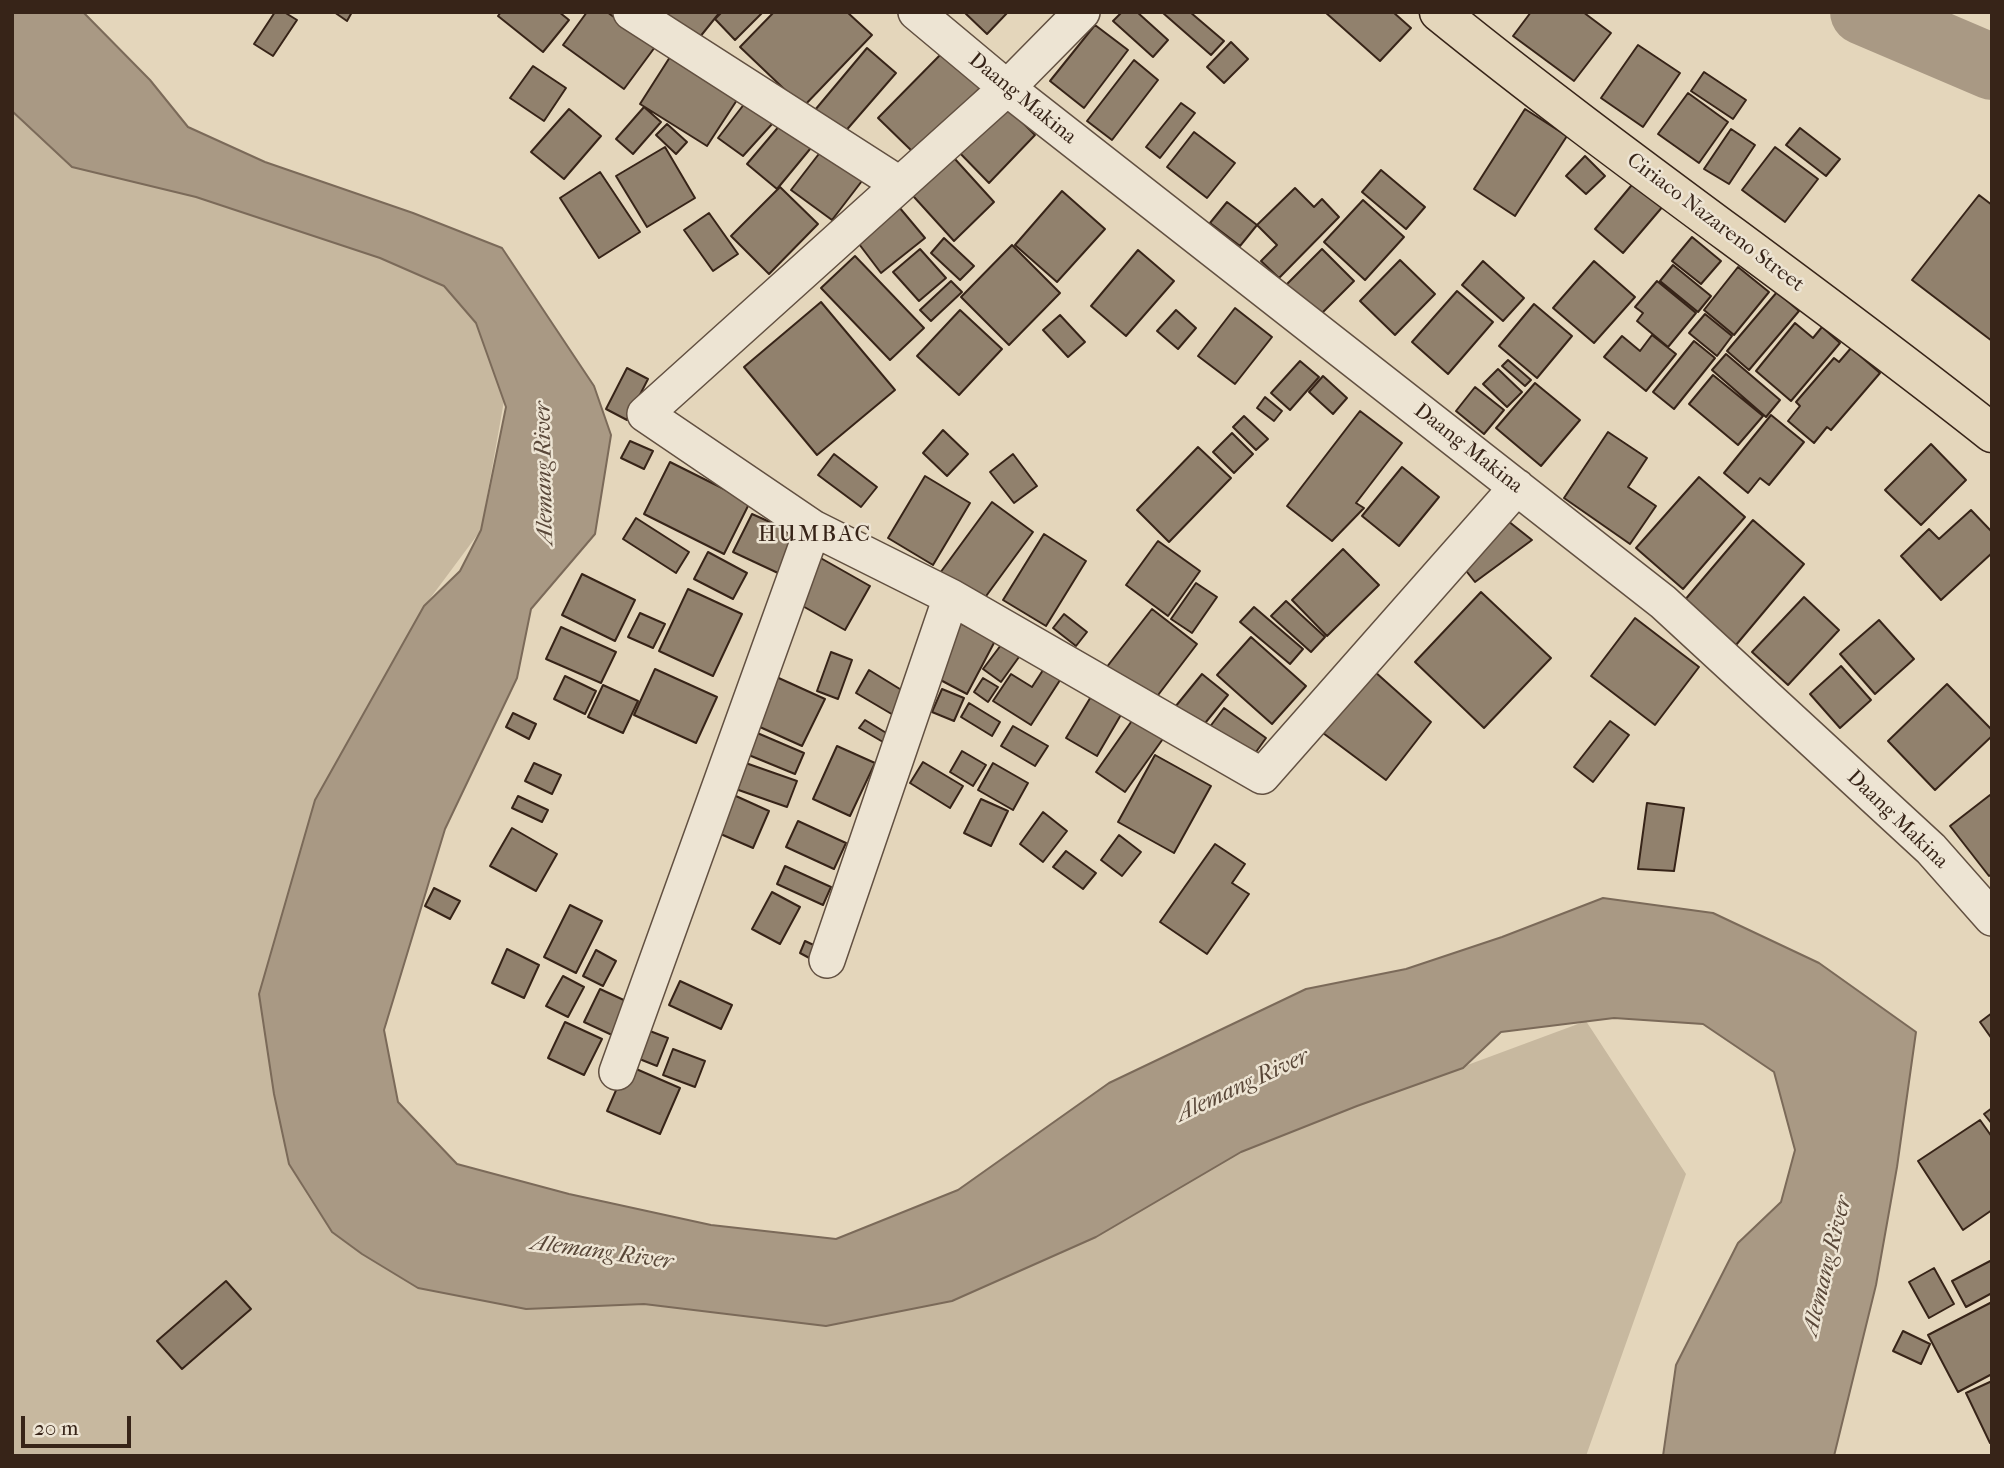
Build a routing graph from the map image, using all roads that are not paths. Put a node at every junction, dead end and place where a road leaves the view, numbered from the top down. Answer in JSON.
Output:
{"nodes":[{"id":1,"x":631,"y":12,"type":"edge"},
{"id":2,"x":916,"y":12,"type":"edge"},
{"id":3,"x":1082,"y":12,"type":"edge"},
{"id":4,"x":1439,"y":12,"type":"edge"},
{"id":5,"x":1007,"y":88,"type":"junction"},
{"id":6,"x":899,"y":184,"type":"junction"},
{"id":7,"x":1992,"y":433,"type":"edge"},
{"id":8,"x":1517,"y":487,"type":"junction"},
{"id":9,"x":813,"y":528,"type":"junction"},
{"id":10,"x":951,"y":597,"type":"junction"},
{"id":11,"x":1992,"y":918,"type":"edge"},
{"id":12,"x":827,"y":960,"type":"dead end"},
{"id":13,"x":617,"y":1072,"type":"dead end"}],
"edges":[{"from":1,"to":6,"type":"street"},
{"from":2,"to":5,"type":"street","name":"Daang Makina"},
{"from":3,"to":5,"type":"street"},
{"from":4,"to":7,"type":"main road","name":"Ciriaco Nazareno Street"},
{"from":5,"to":6,"type":"street"},
{"from":5,"to":8,"type":"street","name":"Daang Makina"},
{"from":6,"to":9,"type":"street"},
{"from":8,"to":10,"type":"street"},
{"from":8,"to":11,"type":"street","name":"Daang Makina"},
{"from":9,"to":10,"type":"street"},
{"from":9,"to":13,"type":"street"},
{"from":10,"to":12,"type":"street"}]}
